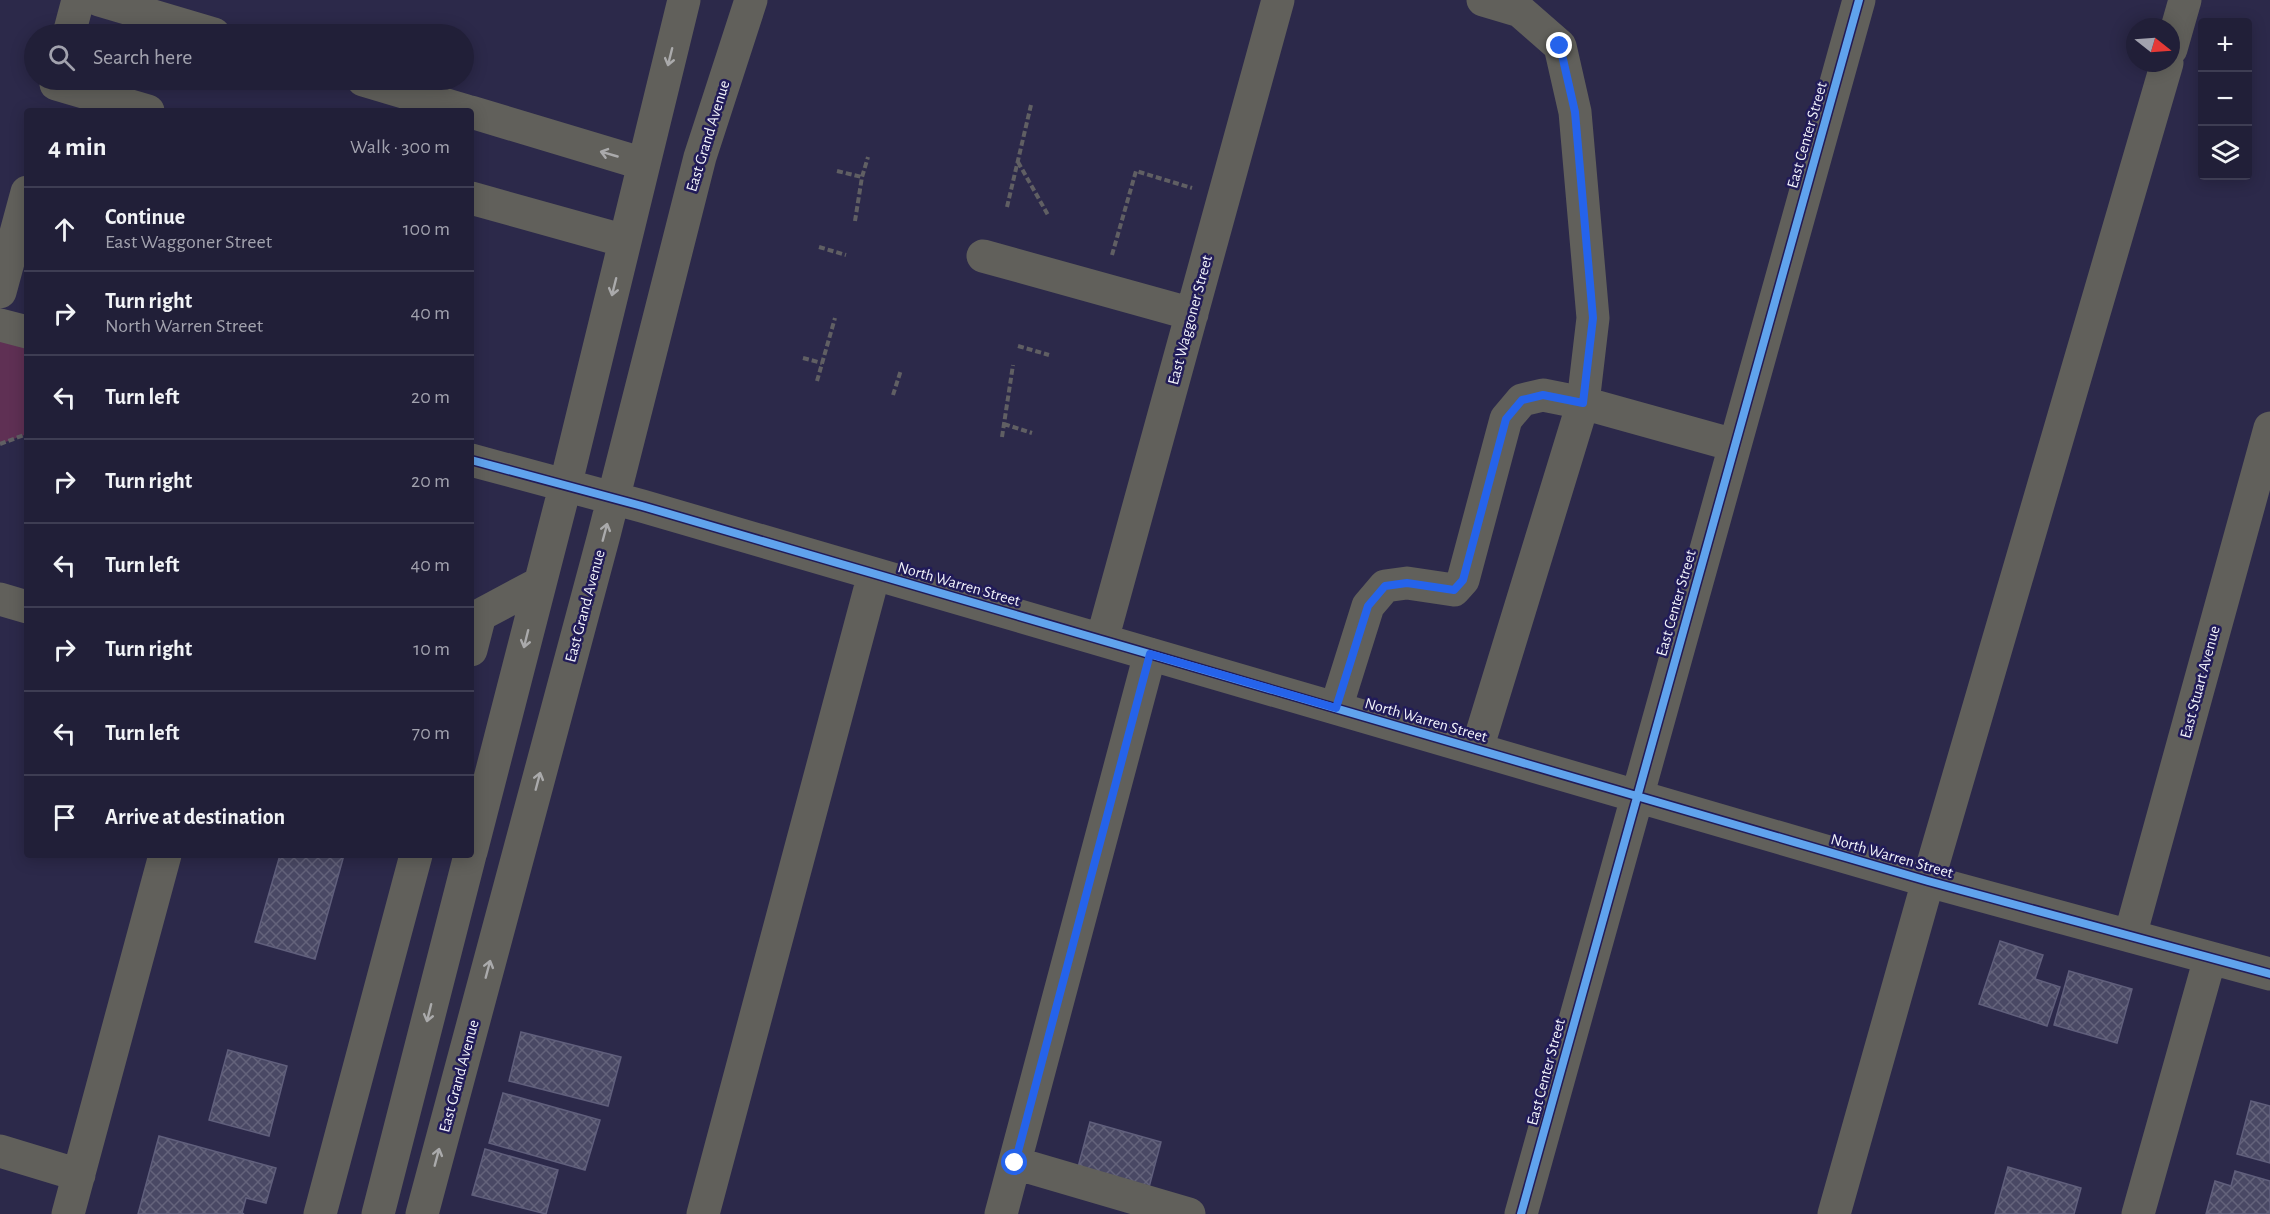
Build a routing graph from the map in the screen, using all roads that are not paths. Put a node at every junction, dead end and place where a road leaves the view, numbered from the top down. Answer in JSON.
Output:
{"nodes":[{"id":1,"x":78,"y":0,"type":"edge"},
{"id":2,"x":99,"y":0,"type":"edge"},
{"id":3,"x":684,"y":0,"type":"edge"},
{"id":4,"x":751,"y":0,"type":"edge"},
{"id":5,"x":1278,"y":0,"type":"edge"},
{"id":6,"x":1483,"y":0,"type":"edge"},
{"id":7,"x":1858,"y":0,"type":"edge"},
{"id":8,"x":2185,"y":0,"type":"edge"},
{"id":9,"x":2180,"y":18,"type":"edge"},
{"id":10,"x":72,"y":24,"type":"edge"},
{"id":11,"x":180,"y":24,"type":"edge"},
{"id":12,"x":2164,"y":72,"type":"edge"},
{"id":13,"x":396,"y":90,"type":"edge"},
{"id":14,"x":54,"y":92,"type":"edge"},
{"id":15,"x":132,"y":108,"type":"edge"},
{"id":16,"x":456,"y":108,"type":"edge"},
{"id":17,"x":474,"y":113,"type":"edge"},
{"id":18,"x":644,"y":164,"type":"junction"},
{"id":19,"x":474,"y":199,"type":"edge"},
{"id":20,"x":24,"y":203,"type":"edge"},
{"id":21,"x":625,"y":241,"type":"junction"},
{"id":22,"x":983,"y":256,"type":"dead end"},
{"id":23,"x":0,"y":292,"type":"edge"},
{"id":24,"x":1192,"y":314,"type":"junction"},
{"id":25,"x":0,"y":325,"type":"edge"},
{"id":26,"x":24,"y":331,"type":"edge"},
{"id":27,"x":1583,"y":403,"type":"junction"},
{"id":28,"x":2270,"y":429,"type":"edge"},
{"id":29,"x":1734,"y":445,"type":"junction"},
{"id":30,"x":474,"y":461,"type":"edge"},
{"id":31,"x":565,"y":487,"type":"junction"},
{"id":32,"x":614,"y":498,"type":"junction"},
{"id":33,"x":874,"y":574,"type":"junction"},
{"id":34,"x":540,"y":583,"type":"junction"},
{"id":35,"x":0,"y":599,"type":"edge"},
{"id":36,"x":24,"y":606,"type":"edge"},
{"id":37,"x":474,"y":638,"type":"edge"},
{"id":38,"x":1102,"y":640,"type":"junction"},
{"id":39,"x":1150,"y":654,"type":"junction"},
{"id":40,"x":1336,"y":708,"type":"junction"},
{"id":41,"x":1477,"y":748,"type":"junction"},
{"id":42,"x":1637,"y":795,"type":"junction"},
{"id":43,"x":474,"y":842,"type":"edge"},
{"id":44,"x":164,"y":858,"type":"edge"},
{"id":45,"x":415,"y":858,"type":"edge"},
{"id":46,"x":470,"y":858,"type":"edge"},
{"id":47,"x":1928,"y":881,"type":"junction"},
{"id":48,"x":2130,"y":936,"type":"junction"},
{"id":49,"x":2210,"y":958,"type":"junction"},
{"id":50,"x":2270,"y":974,"type":"edge"},
{"id":51,"x":0,"y":1151,"type":"edge"},
{"id":52,"x":1015,"y":1163,"type":"junction"},
{"id":53,"x":78,"y":1175,"type":"junction"},
{"id":54,"x":68,"y":1214,"type":"edge"},
{"id":55,"x":320,"y":1214,"type":"edge"},
{"id":56,"x":378,"y":1214,"type":"edge"},
{"id":57,"x":422,"y":1214,"type":"edge"},
{"id":58,"x":703,"y":1214,"type":"edge"},
{"id":59,"x":1001,"y":1214,"type":"edge"},
{"id":60,"x":1189,"y":1214,"type":"edge"},
{"id":61,"x":1521,"y":1214,"type":"edge"},
{"id":62,"x":1834,"y":1214,"type":"edge"},
{"id":63,"x":2138,"y":1214,"type":"edge"}],
"edges":[{"from":1,"to":10,"type":"street"},
{"from":2,"to":11,"type":"street"},
{"from":3,"to":18,"type":"street","one_way":true},
{"from":4,"to":32,"type":"street","name":"East Grand Avenue"},
{"from":5,"to":24,"type":"street","name":"East Waggoner Street"},
{"from":6,"to":27,"type":"street"},
{"from":7,"to":29,"type":"street","name":"East Center Street"},
{"from":8,"to":9,"type":"street"},
{"from":12,"to":47,"type":"street"},
{"from":13,"to":16,"type":"street"},
{"from":14,"to":15,"type":"street"},
{"from":18,"to":17,"type":"street","one_way":true},
{"from":18,"to":21,"type":"street"},
{"from":19,"to":21,"type":"street"},
{"from":20,"to":23,"type":"street"},
{"from":21,"to":31,"type":"street","one_way":true},
{"from":22,"to":24,"type":"street"},
{"from":24,"to":38,"type":"street","name":"East Waggoner Street"},
{"from":25,"to":26,"type":"street"},
{"from":27,"to":29,"type":"street"},
{"from":27,"to":40,"type":"street"},
{"from":27,"to":41,"type":"street"},
{"from":28,"to":48,"type":"street","name":"East Stuart Avenue"},
{"from":29,"to":42,"type":"street","name":"East Center Street"},
{"from":30,"to":31,"type":"street","name":"North Warren Street"},
{"from":31,"to":32,"type":"street","name":"North Warren Street"},
{"from":31,"to":34,"type":"street"},
{"from":32,"to":33,"type":"street","name":"North Warren Street"},
{"from":57,"to":32,"type":"street","name":"East Grand Avenue","one_way":true},
{"from":33,"to":38,"type":"street","name":"North Warren Street"},
{"from":33,"to":58,"type":"street"},
{"from":34,"to":37,"type":"street"},
{"from":34,"to":43,"type":"street","one_way":true},
{"from":35,"to":36,"type":"street"},
{"from":38,"to":39,"type":"street","name":"North Warren Street"},
{"from":39,"to":40,"type":"street","name":"North Warren Street"},
{"from":39,"to":52,"type":"street"},
{"from":40,"to":41,"type":"street","name":"North Warren Street"},
{"from":41,"to":42,"type":"street","name":"North Warren Street"},
{"from":42,"to":47,"type":"street","name":"North Warren Street"},
{"from":42,"to":61,"type":"street","name":"East Center Street"},
{"from":44,"to":53,"type":"street"},
{"from":45,"to":55,"type":"street"},
{"from":46,"to":56,"type":"street","one_way":true},
{"from":47,"to":48,"type":"street","name":"North Warren Street"},
{"from":47,"to":62,"type":"street"},
{"from":48,"to":49,"type":"street","name":"North Warren Street"},
{"from":49,"to":50,"type":"street","name":"North Warren Street"},
{"from":49,"to":63,"type":"street"},
{"from":51,"to":53,"type":"street"},
{"from":52,"to":59,"type":"street"},
{"from":52,"to":60,"type":"street"},
{"from":53,"to":54,"type":"street"}]}
